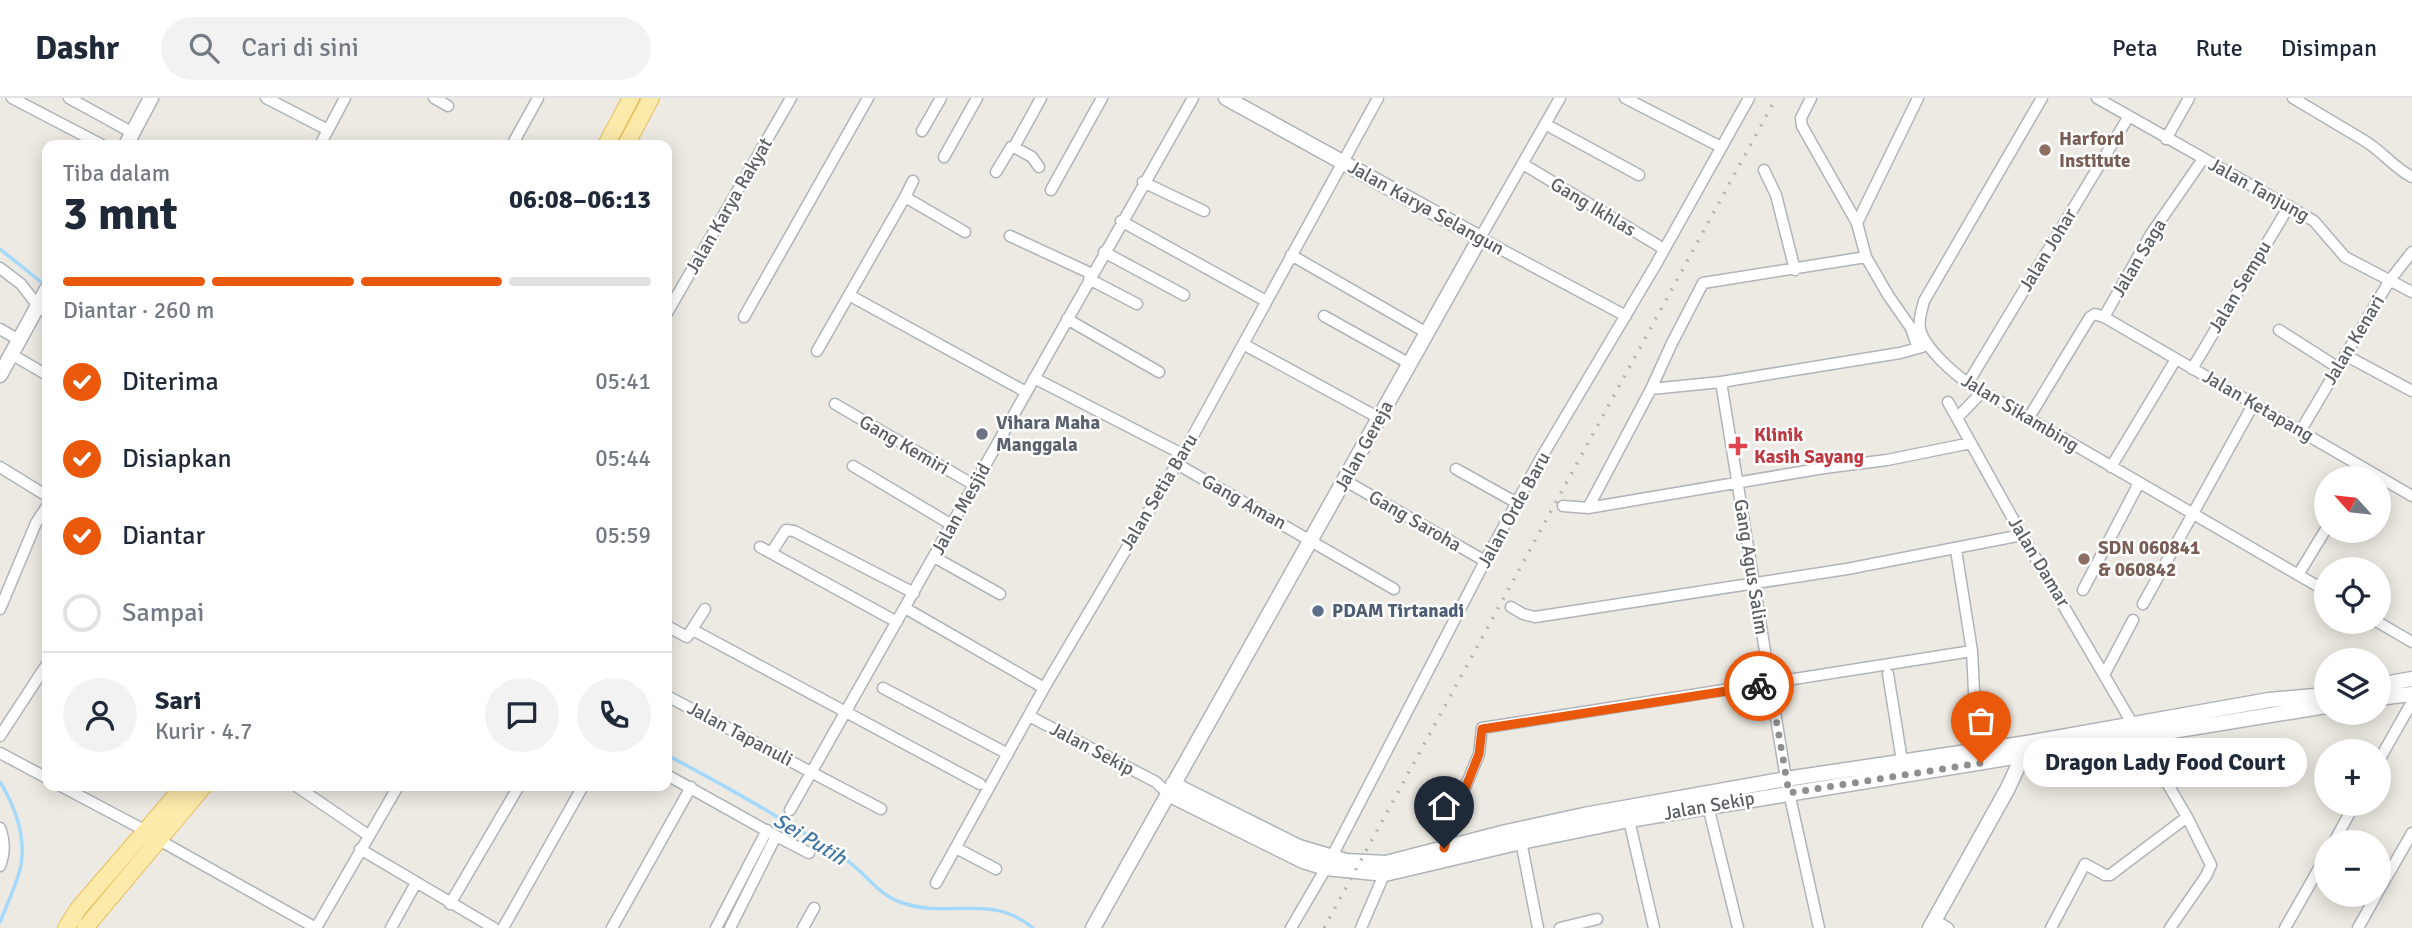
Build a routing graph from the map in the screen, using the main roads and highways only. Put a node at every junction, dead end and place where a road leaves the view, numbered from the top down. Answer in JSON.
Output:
{"nodes":[{"id":1,"x":631,"y":98,"type":"edge"},
{"id":2,"x":651,"y":98,"type":"edge"},
{"id":3,"x":621,"y":118,"type":"junction"},
{"id":4,"x":636,"y":125,"type":"junction"},
{"id":5,"x":609,"y":140,"type":"edge"},
{"id":6,"x":628,"y":140,"type":"edge"},
{"id":7,"x":181,"y":791,"type":"edge"},
{"id":8,"x":199,"y":791,"type":"edge"},
{"id":9,"x":153,"y":836,"type":"junction"},
{"id":10,"x":66,"y":928,"type":"edge"},
{"id":11,"x":85,"y":928,"type":"edge"}],
"edges":[{"from":1,"to":3,"type":"main road"},
{"from":2,"to":4,"type":"main road"},
{"from":3,"to":4,"type":"main road"},
{"from":3,"to":5,"type":"main road"},
{"from":4,"to":6,"type":"main road"},
{"from":7,"to":9,"type":"main road"},
{"from":8,"to":9,"type":"main road"},
{"from":9,"to":10,"type":"main road"},
{"from":9,"to":11,"type":"main road"}]}
